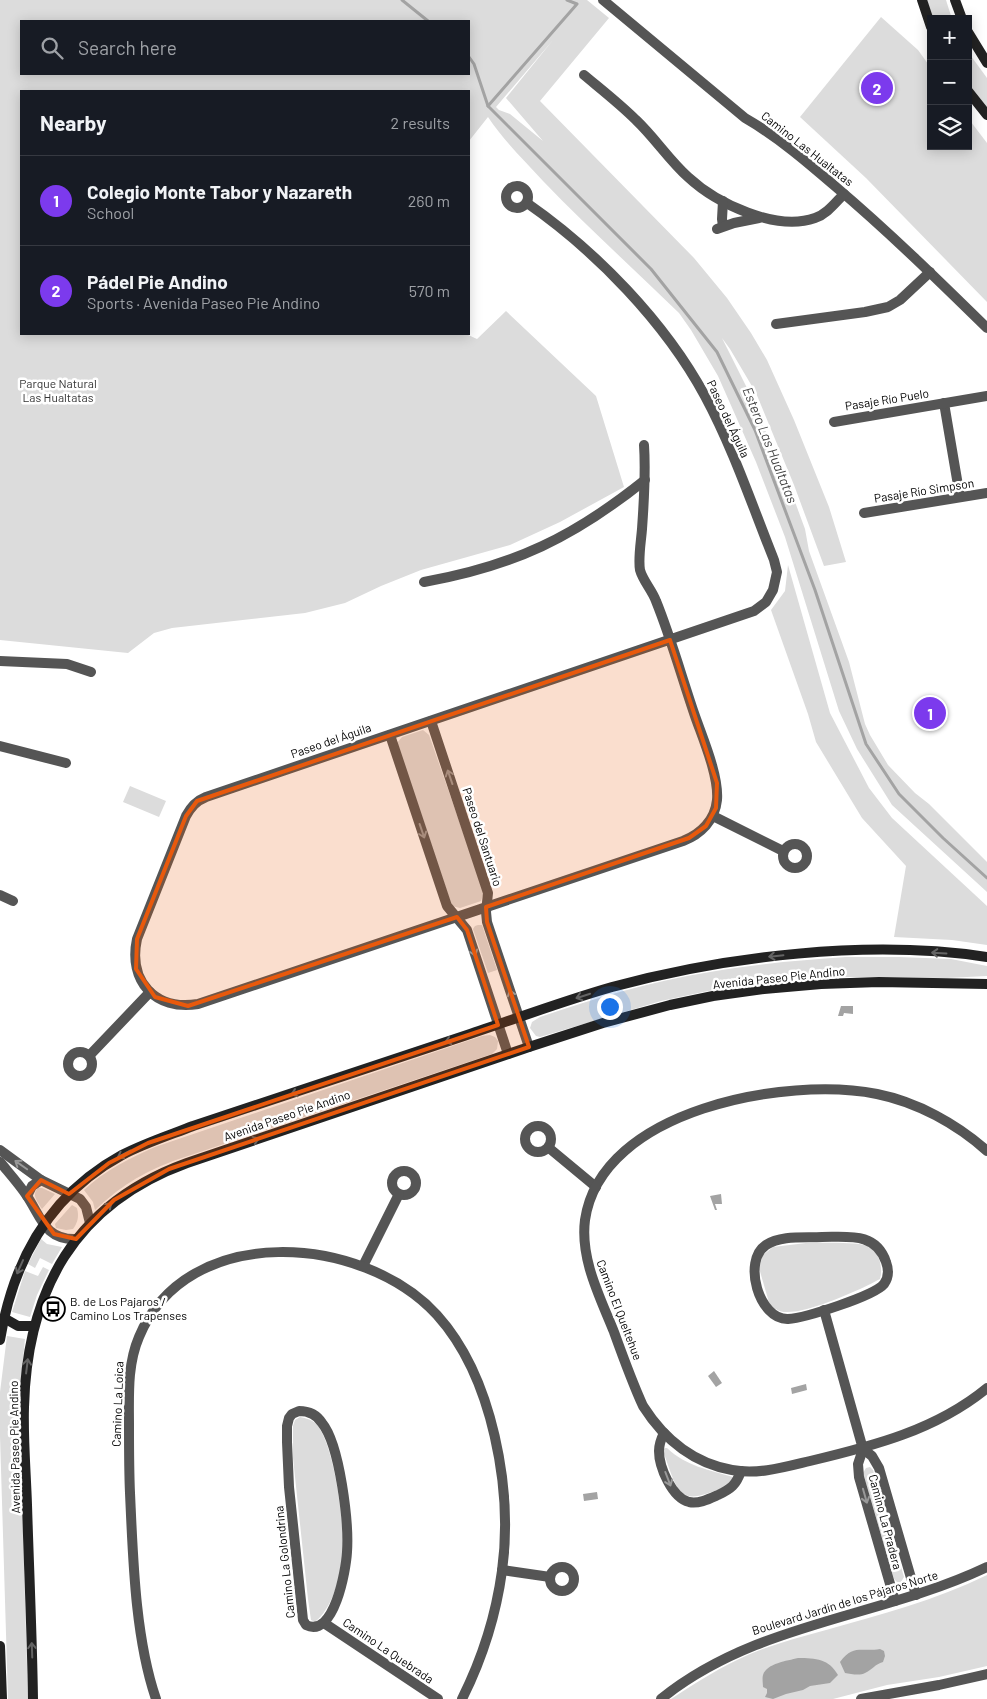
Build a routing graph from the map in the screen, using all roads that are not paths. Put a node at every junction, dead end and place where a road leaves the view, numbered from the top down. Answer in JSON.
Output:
{"nodes":[{"id":1,"x":603,"y":0,"type":"edge"},
{"id":2,"x":922,"y":0,"type":"edge"},
{"id":3,"x":955,"y":0,"type":"edge"},
{"id":4,"x":927,"y":15,"type":"edge"},
{"id":5,"x":961,"y":15,"type":"edge"},
{"id":6,"x":972,"y":38,"type":"edge"},
{"id":7,"x":987,"y":62,"type":"edge"},
{"id":8,"x":584,"y":75,"type":"dead end"},
{"id":9,"x":972,"y":96,"type":"edge"},
{"id":10,"x":987,"y":115,"type":"edge"},
{"id":11,"x":844,"y":194,"type":"junction"},
{"id":12,"x":723,"y":201,"type":"junction"},
{"id":13,"x":527,"y":203,"type":"dead end"},
{"id":14,"x":760,"y":218,"type":"junction"},
{"id":15,"x":930,"y":272,"type":"junction"},
{"id":16,"x":776,"y":324,"type":"dead end"},
{"id":17,"x":987,"y":328,"type":"edge"},
{"id":18,"x":987,"y":396,"type":"edge"},
{"id":19,"x":944,"y":403,"type":"junction"},
{"id":20,"x":834,"y":422,"type":"dead end"},
{"id":21,"x":644,"y":445,"type":"dead end"},
{"id":22,"x":646,"y":480,"type":"junction"},
{"id":23,"x":987,"y":493,"type":"edge"},
{"id":24,"x":960,"y":497,"type":"junction"},
{"id":25,"x":864,"y":513,"type":"dead end"},
{"id":26,"x":424,"y":582,"type":"dead end"},
{"id":27,"x":670,"y":640,"type":"junction"},
{"id":28,"x":0,"y":661,"type":"edge"},
{"id":29,"x":91,"y":672,"type":"dead end"},
{"id":30,"x":431,"y":721,"type":"junction"},
{"id":31,"x":390,"y":735,"type":"junction"},
{"id":32,"x":0,"y":746,"type":"edge"},
{"id":33,"x":66,"y":763,"type":"dead end"},
{"id":34,"x":713,"y":816,"type":"junction"},
{"id":35,"x":784,"y":851,"type":"dead end"},
{"id":36,"x":0,"y":895,"type":"edge"},
{"id":37,"x":13,"y":900,"type":"dead end"},
{"id":38,"x":487,"y":907,"type":"junction"},
{"id":39,"x":457,"y":917,"type":"junction"},
{"id":40,"x":987,"y":957,"type":"edge"},
{"id":41,"x":987,"y":984,"type":"edge"},
{"id":42,"x":150,"y":992,"type":"junction"},
{"id":43,"x":519,"y":1018,"type":"junction"},
{"id":44,"x":498,"y":1025,"type":"junction"},
{"id":45,"x":529,"y":1047,"type":"junction"},
{"id":46,"x":508,"y":1054,"type":"junction"},
{"id":47,"x":89,"y":1056,"type":"dead end"},
{"id":48,"x":549,"y":1148,"type":"dead end"},
{"id":49,"x":0,"y":1150,"type":"edge"},
{"id":50,"x":987,"y":1151,"type":"edge"},
{"id":51,"x":0,"y":1162,"type":"edge"},
{"id":52,"x":41,"y":1180,"type":"junction"},
{"id":53,"x":596,"y":1187,"type":"junction"},
{"id":54,"x":69,"y":1194,"type":"junction"},
{"id":55,"x":399,"y":1194,"type":"dead end"},
{"id":56,"x":27,"y":1196,"type":"junction"},
{"id":57,"x":90,"y":1223,"type":"junction"},
{"id":58,"x":43,"y":1224,"type":"junction"},
{"id":59,"x":76,"y":1239,"type":"junction"},
{"id":60,"x":363,"y":1266,"type":"junction"},
{"id":61,"x":824,"y":1310,"type":"junction"},
{"id":62,"x":4,"y":1318,"type":"junction"},
{"id":63,"x":34,"y":1326,"type":"junction"},
{"id":64,"x":0,"y":1340,"type":"edge"},
{"id":65,"x":987,"y":1388,"type":"edge"},
{"id":66,"x":664,"y":1433,"type":"junction"},
{"id":67,"x":863,"y":1449,"type":"junction"},
{"id":68,"x":741,"y":1471,"type":"junction"},
{"id":69,"x":987,"y":1567,"type":"edge"},
{"id":70,"x":502,"y":1570,"type":"junction"},
{"id":71,"x":550,"y":1577,"type":"dead end"},
{"id":72,"x":916,"y":1595,"type":"junction"},
{"id":73,"x":895,"y":1601,"type":"junction"},
{"id":74,"x":324,"y":1623,"type":"junction"},
{"id":75,"x":0,"y":1646,"type":"edge"},
{"id":76,"x":987,"y":1674,"type":"edge"},
{"id":77,"x":2,"y":1699,"type":"edge"},
{"id":78,"x":34,"y":1699,"type":"edge"},
{"id":79,"x":156,"y":1699,"type":"edge"},
{"id":80,"x":438,"y":1699,"type":"edge"},
{"id":81,"x":462,"y":1699,"type":"edge"},
{"id":82,"x":661,"y":1699,"type":"edge"},
{"id":83,"x":862,"y":1699,"type":"edge"}],
"edges":[{"from":1,"to":11,"type":"street","name":"Camino Las Hualtatas"},
{"from":2,"to":4,"type":"main road"},
{"from":3,"to":5,"type":"main road"},
{"from":6,"to":7,"type":"main road"},
{"from":8,"to":12,"type":"street"},
{"from":9,"to":10,"type":"main road"},
{"from":11,"to":14,"type":"street"},
{"from":11,"to":15,"type":"street","name":"Camino Las Hualtatas"},
{"from":12,"to":14,"type":"street"},
{"from":12,"to":14,"type":"street"},
{"from":13,"to":27,"type":"street","name":"Paseo del Águila"},
{"from":15,"to":16,"type":"street"},
{"from":15,"to":17,"type":"street","name":"Camino Las Hualtatas"},
{"from":18,"to":19,"type":"street","name":"Pasaje Río Puelo"},
{"from":19,"to":20,"type":"street","name":"Pasaje Río Puelo"},
{"from":19,"to":24,"type":"street","name":"Pasaje Río Puelo"},
{"from":21,"to":22,"type":"street"},
{"from":22,"to":26,"type":"street"},
{"from":22,"to":27,"type":"street"},
{"from":23,"to":24,"type":"street","name":"Pasaje Río Simpson"},
{"from":24,"to":25,"type":"street","name":"Pasaje Río Simpson"},
{"from":27,"to":30,"type":"street","name":"Paseo del Águila"},
{"from":27,"to":34,"type":"street"},
{"from":28,"to":29,"type":"street"},
{"from":30,"to":31,"type":"street","name":"Paseo del Águila"},
{"from":38,"to":30,"type":"street","name":"Paseo del Santuario","one_way":true},
{"from":31,"to":39,"type":"street","one_way":true},
{"from":31,"to":42,"type":"street","name":"Paseo del Águila"},
{"from":32,"to":33,"type":"street"},
{"from":34,"to":35,"type":"street"},
{"from":34,"to":38,"type":"street","name":"Paseo del Águila"},
{"from":36,"to":37,"type":"street"},
{"from":38,"to":39,"type":"street","name":"Paseo del Águila"},
{"from":43,"to":38,"type":"street","name":"Paseo del Santuario","one_way":true},
{"from":39,"to":42,"type":"street","name":"Paseo del Águila"},
{"from":39,"to":44,"type":"street","one_way":true},
{"from":40,"to":43,"type":"main road","name":"Avenida Paseo Pie Andino","one_way":true},
{"from":41,"to":45,"type":"main road","name":"Avenida Paseo Pie Andino"},
{"from":42,"to":47,"type":"street"},
{"from":43,"to":44,"type":"main road","name":"Avenida Paseo Pie Andino"},
{"from":43,"to":45,"type":"street","name":"Paseo del Santuario"},
{"from":44,"to":46,"type":"street"},
{"from":44,"to":54,"type":"main road","name":"Avenida Paseo Pie Andino","one_way":true},
{"from":45,"to":46,"type":"main road","name":"Avenida Paseo Pie Andino"},
{"from":57,"to":46,"type":"main road","name":"Avenida Paseo Pie Andino","one_way":true},
{"from":48,"to":53,"type":"street"},
{"from":52,"to":49,"type":"street","one_way":true},
{"from":50,"to":53,"type":"street","name":"Camino El Queltehue"},
{"from":51,"to":56,"type":"street"},
{"from":52,"to":54,"type":"street"},
{"from":52,"to":56,"type":"street"},
{"from":53,"to":66,"type":"street","name":"Camino El Queltehue"},
{"from":54,"to":57,"type":"street"},
{"from":54,"to":58,"type":"main road","name":"Avenida Paseo Pie Andino"},
{"from":55,"to":60,"type":"street"},
{"from":56,"to":58,"type":"street"},
{"from":57,"to":59,"type":"main road","name":"Avenida Paseo Pie Andino"},
{"from":58,"to":59,"type":"street"},
{"from":58,"to":62,"type":"main road","name":"Avenida Paseo Pie Andino","one_way":true},
{"from":59,"to":63,"type":"main road","name":"Avenida Paseo Pie Andino"},
{"from":60,"to":70,"type":"street","name":"Camino La Loica"},
{"from":60,"to":79,"type":"street","name":"Camino La Loica"},
{"from":61,"to":61,"type":"street"},
{"from":61,"to":67,"type":"street","name":"Camino La Pradera"},
{"from":62,"to":63,"type":"main road"},
{"from":62,"to":64,"type":"main road","name":"Avenida Paseo Pie Andino"},
{"from":78,"to":63,"type":"main road","name":"Avenida Paseo Pie Andino","one_way":true},
{"from":65,"to":67,"type":"street","name":"Camino El Queltehue"},
{"from":66,"to":68,"type":"street","name":"Camino El Queltehue"},
{"from":66,"to":68,"type":"street","one_way":true},
{"from":67,"to":68,"type":"street","name":"Camino El Queltehue"},
{"from":67,"to":72,"type":"street","name":"Camino La Pradera"},
{"from":67,"to":73,"type":"street","name":"Camino La Pradera","one_way":true},
{"from":69,"to":72,"type":"street","name":"Boulevard Jardín de los Pájaros Norte"},
{"from":70,"to":71,"type":"street"},
{"from":70,"to":81,"type":"street","name":"Camino La Loica"},
{"from":72,"to":73,"type":"street","name":"Boulevard Jardín de los Pájaros Norte"},
{"from":73,"to":82,"type":"street","name":"Boulevard Jardín de los Pájaros Norte"},
{"from":74,"to":74,"type":"street","name":"Camino La Golondrina"},
{"from":74,"to":80,"type":"street","name":"Camino La Quebrada"},
{"from":75,"to":77,"type":"main road"},
{"from":76,"to":83,"type":"street"}]}
